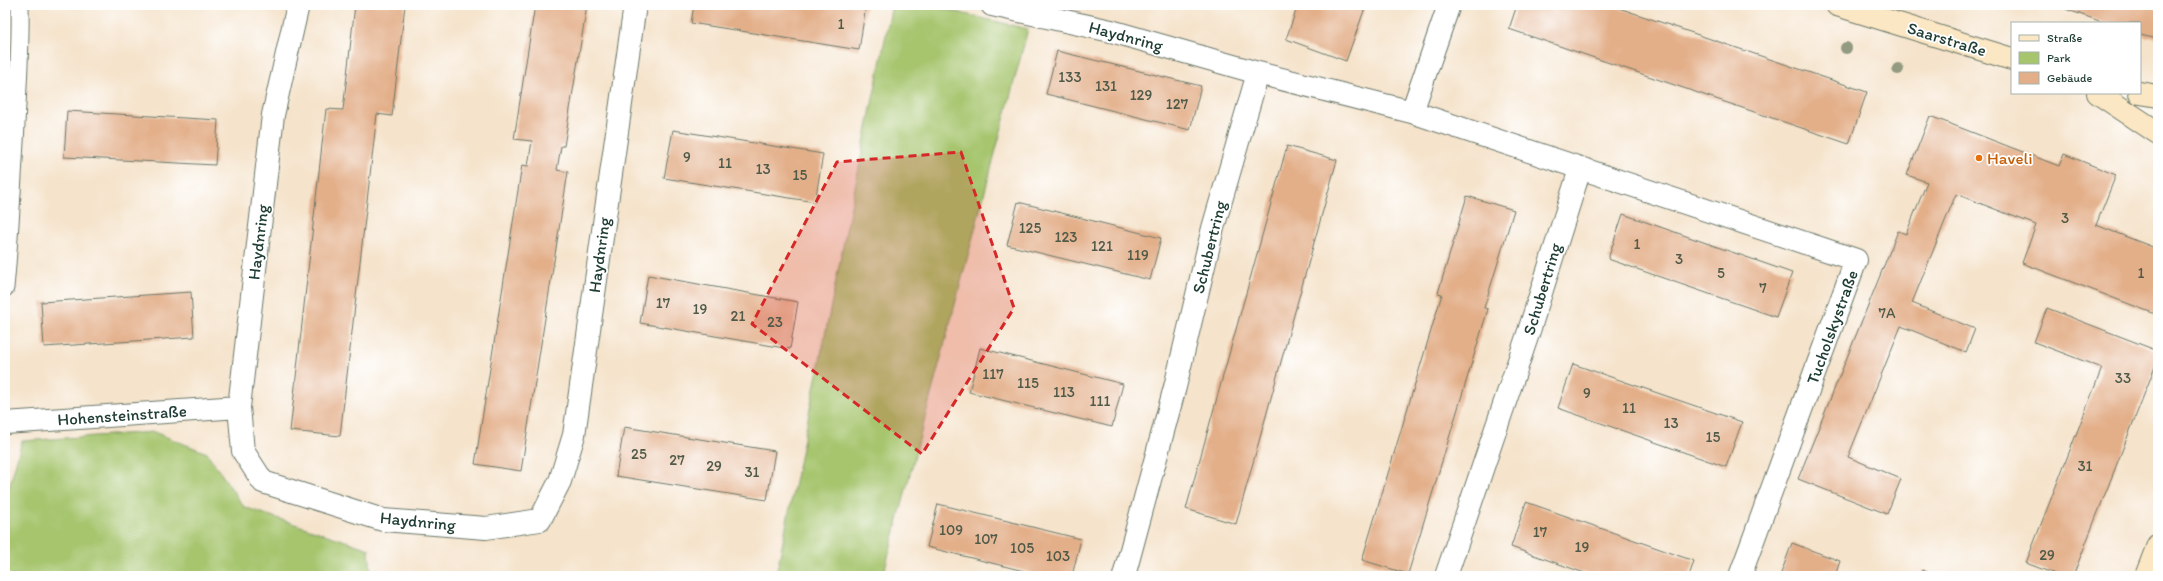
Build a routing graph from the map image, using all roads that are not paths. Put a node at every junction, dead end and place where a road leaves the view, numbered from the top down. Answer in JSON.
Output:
{"nodes":[{"id":1,"x":20,"y":5,"type":"edge"},
{"id":2,"x":298,"y":5,"type":"edge"},
{"id":3,"x":635,"y":5,"type":"edge"},
{"id":4,"x":992,"y":5,"type":"edge"},
{"id":5,"x":1449,"y":5,"type":"edge"},
{"id":6,"x":1837,"y":5,"type":"edge"},
{"id":7,"x":2011,"y":59,"type":"edge"},
{"id":8,"x":1258,"y":74,"type":"junction"},
{"id":9,"x":2141,"y":93,"type":"edge"},
{"id":10,"x":2100,"y":94,"type":"edge"},
{"id":11,"x":2158,"y":96,"type":"edge"},
{"id":12,"x":1412,"y":112,"type":"junction"},
{"id":13,"x":2158,"y":133,"type":"edge"},
{"id":14,"x":1580,"y":169,"type":"junction"},
{"id":15,"x":5,"y":288,"type":"edge"},
{"id":16,"x":239,"y":407,"type":"junction"},
{"id":17,"x":5,"y":423,"type":"edge"},
{"id":18,"x":2158,"y":545,"type":"edge"},
{"id":19,"x":1124,"y":576,"type":"edge"},
{"id":20,"x":1446,"y":576,"type":"edge"},
{"id":21,"x":1740,"y":576,"type":"edge"},
{"id":22,"x":2146,"y":576,"type":"edge"}],
"edges":[{"from":1,"to":15,"type":"lane"},
{"from":2,"to":16,"type":"street","name":"Haydnring"},
{"from":3,"to":16,"type":"street","name":"Haydnring"},
{"from":4,"to":8,"type":"street","name":"Haydnring"},
{"from":5,"to":12,"type":"street"},
{"from":6,"to":7,"type":"street","name":"Saarstraße"},
{"from":8,"to":12,"type":"street"},
{"from":8,"to":19,"type":"street","name":"Schubertring"},
{"from":9,"to":11,"type":"street"},
{"from":10,"to":13,"type":"street"},
{"from":12,"to":14,"type":"street"},
{"from":14,"to":20,"type":"street","name":"Schubertring"},
{"from":14,"to":21,"type":"street","name":"Tucholskystraße"},
{"from":16,"to":17,"type":"street","name":"Hohensteinstraße"},
{"from":18,"to":22,"type":"street"}]}
